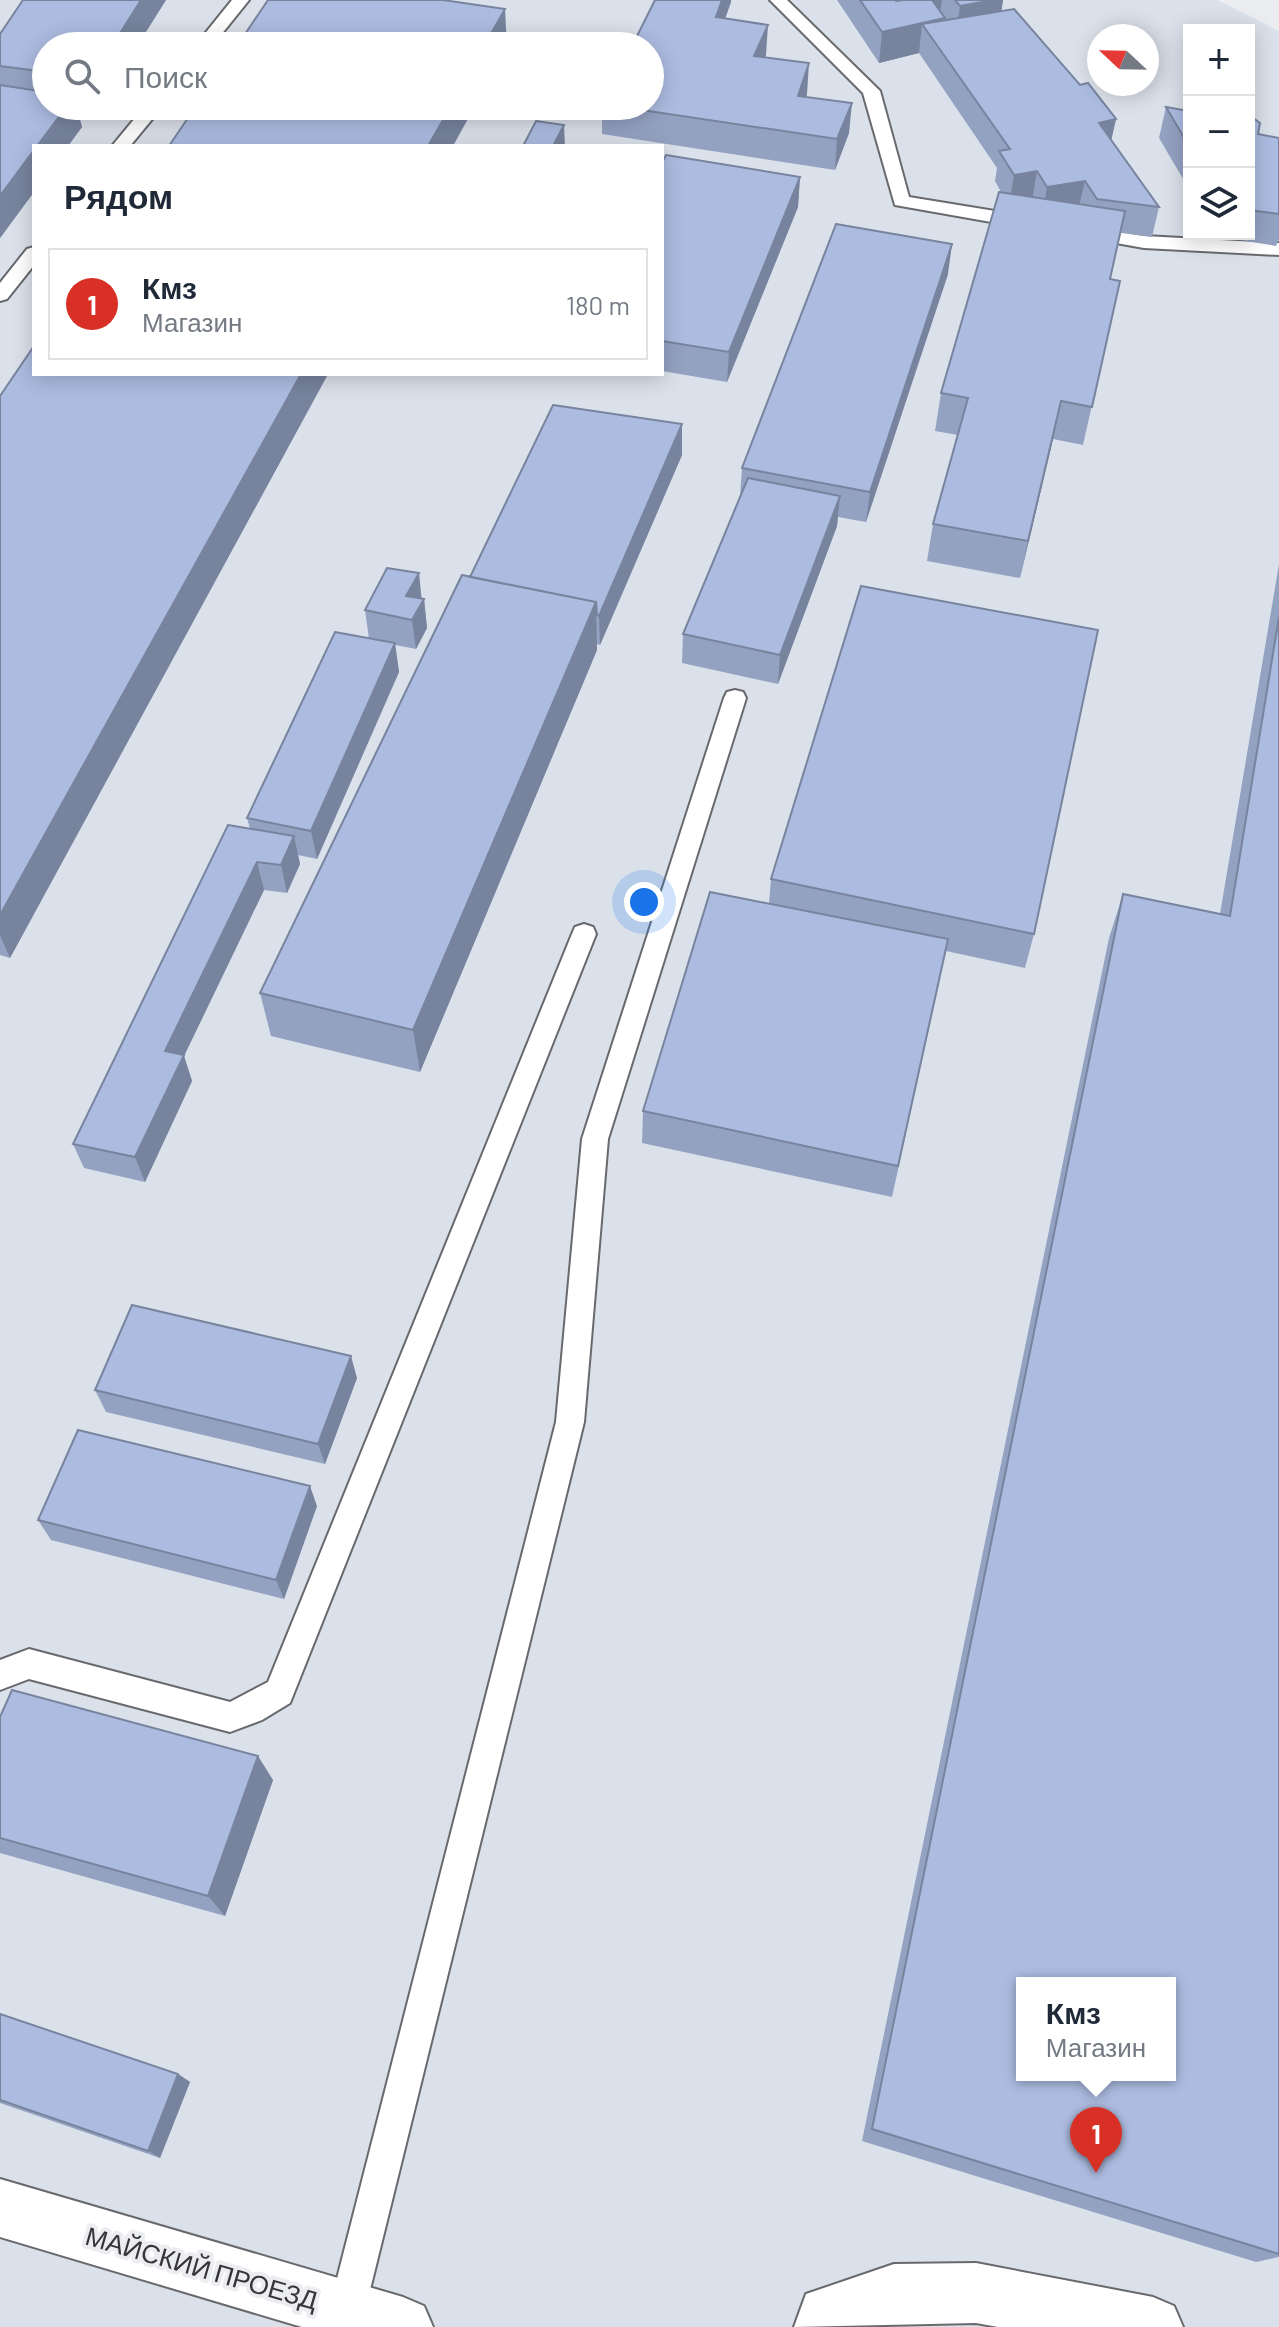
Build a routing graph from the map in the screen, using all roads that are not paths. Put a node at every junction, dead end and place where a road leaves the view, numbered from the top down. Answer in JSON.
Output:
{"nodes":[{"id":1,"x":241,"y":0,"type":"edge"},
{"id":2,"x":778,"y":0,"type":"edge"},
{"id":3,"x":215,"y":32,"type":"edge"},
{"id":4,"x":142,"y":120,"type":"edge"},
{"id":5,"x":123,"y":144,"type":"edge"},
{"id":6,"x":1037,"y":224,"type":"edge"},
{"id":7,"x":1068,"y":229,"type":"edge"},
{"id":8,"x":1279,"y":249,"type":"edge"},
{"id":9,"x":32,"y":255,"type":"edge"},
{"id":10,"x":0,"y":295,"type":"edge"},
{"id":11,"x":735,"y":698,"type":"dead end"},
{"id":12,"x":584,"y":934,"type":"dead end"},
{"id":13,"x":0,"y":1675,"type":"edge"},
{"id":14,"x":0,"y":2208,"type":"edge"},
{"id":15,"x":347,"y":2310,"type":"junction"},
{"id":16,"x":403,"y":2327,"type":"edge"},
{"id":17,"x":824,"y":2327,"type":"edge"},
{"id":18,"x":1153,"y":2327,"type":"edge"}],
"edges":[{"from":1,"to":3,"type":"lane"},
{"from":2,"to":6,"type":"lane"},
{"from":4,"to":5,"type":"lane"},
{"from":7,"to":8,"type":"lane"},
{"from":9,"to":10,"type":"lane"},
{"from":11,"to":15,"type":"lane"},
{"from":12,"to":13,"type":"lane"},
{"from":14,"to":15,"type":"street","name":"МАЙСКИЙ ПРОЕЗД"},
{"from":15,"to":16,"type":"street","name":"МАЙСКИЙ ПРОЕЗД"},
{"from":17,"to":18,"type":"street"}]}
